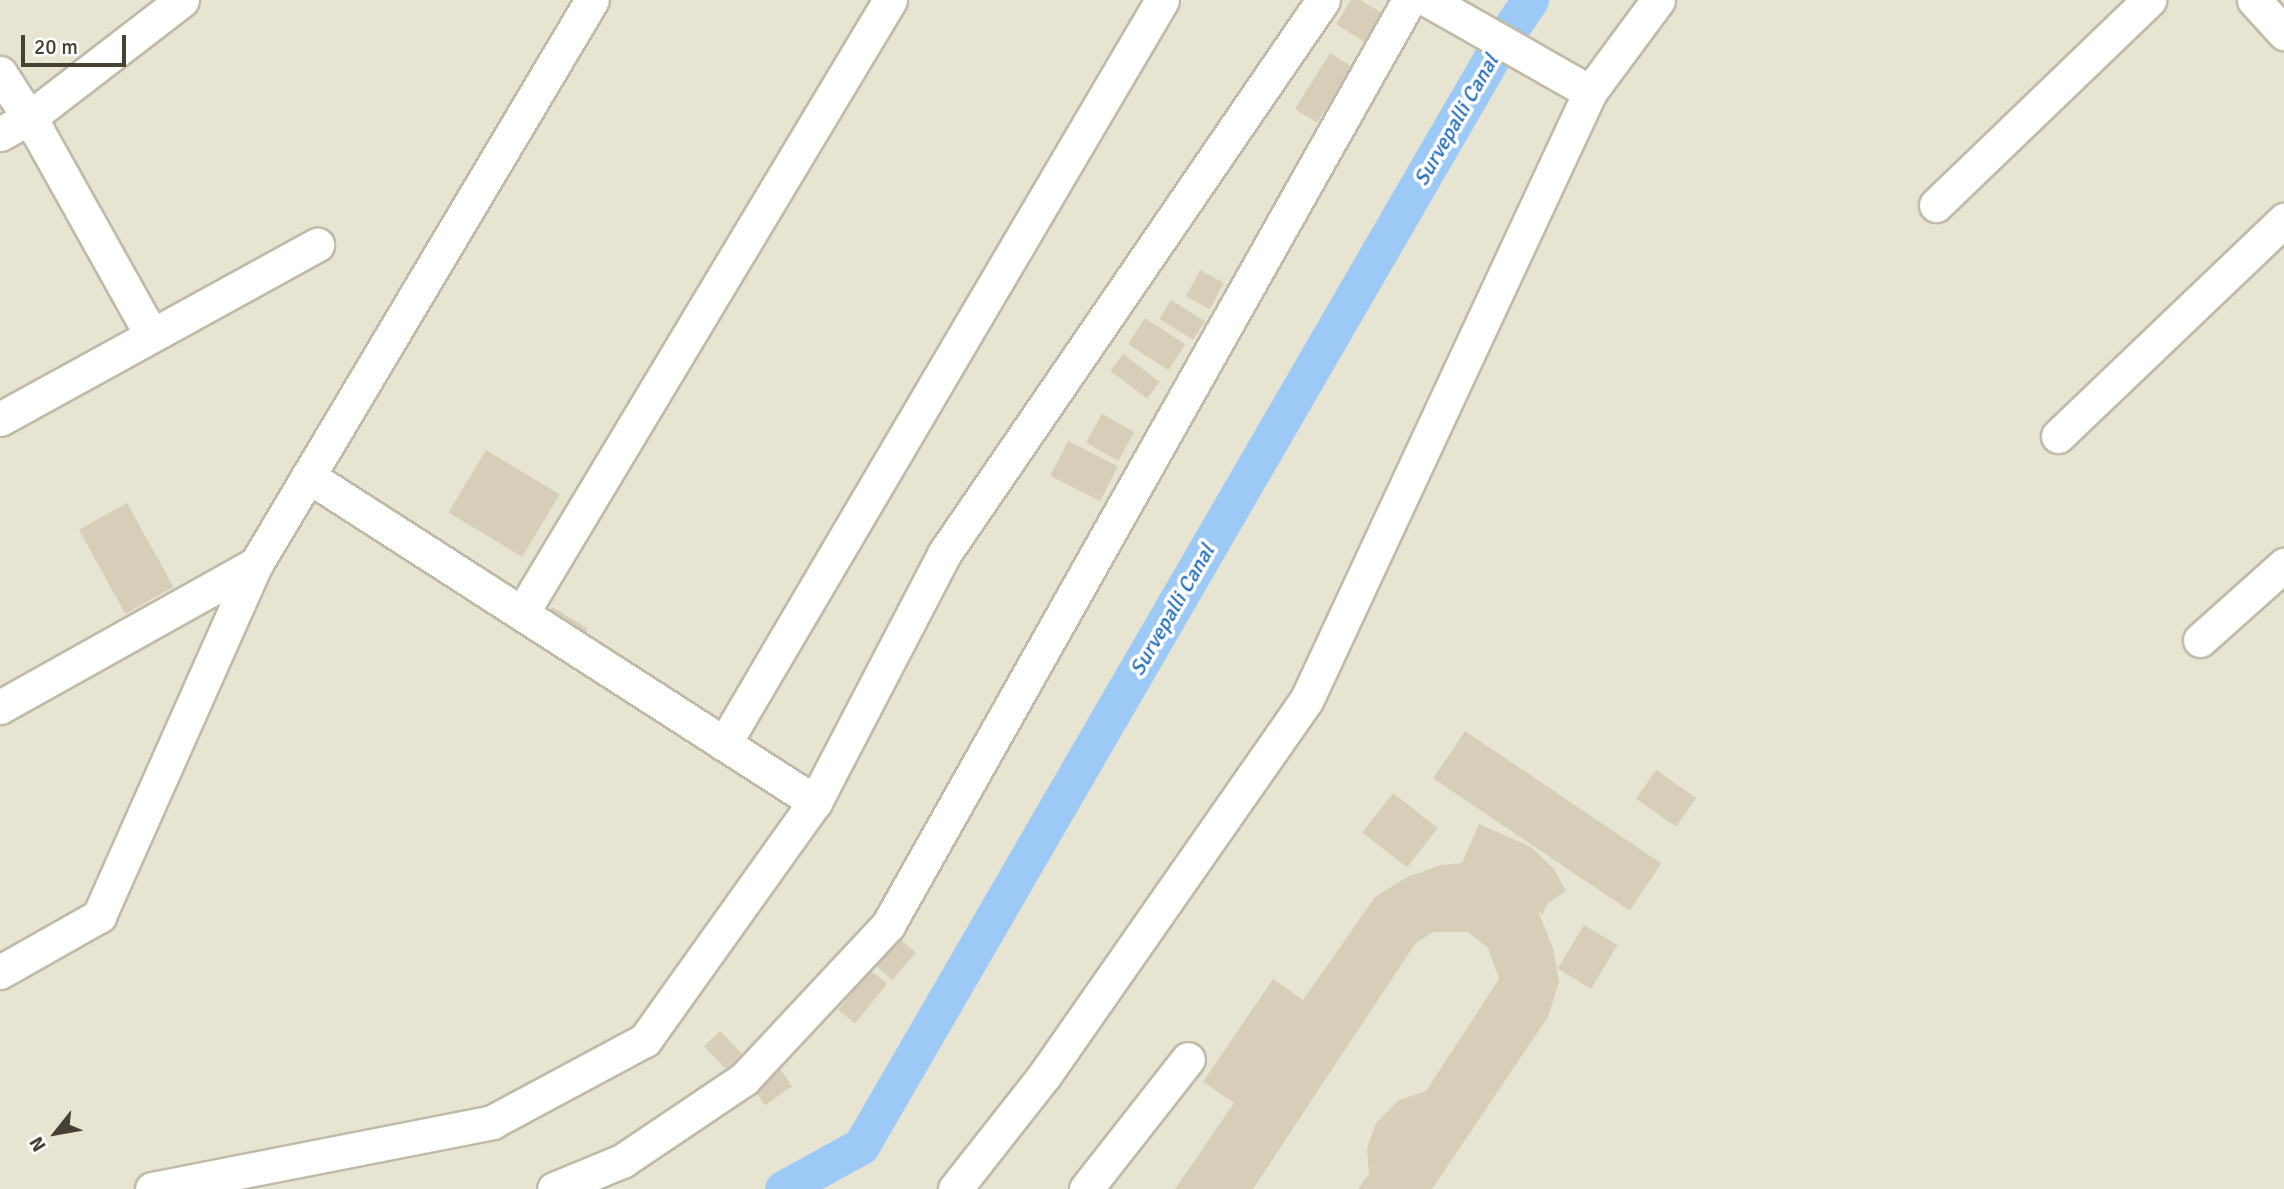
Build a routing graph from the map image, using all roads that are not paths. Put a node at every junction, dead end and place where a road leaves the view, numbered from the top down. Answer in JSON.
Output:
{"nodes":[{"id":1,"x":182,"y":0,"type":"edge"},
{"id":2,"x":592,"y":0,"type":"edge"},
{"id":3,"x":890,"y":0,"type":"edge"},
{"id":4,"x":1162,"y":0,"type":"edge"},
{"id":5,"x":1323,"y":0,"type":"edge"},
{"id":6,"x":1658,"y":0,"type":"edge"},
{"id":7,"x":2149,"y":0,"type":"edge"},
{"id":8,"x":2254,"y":0,"type":"edge"},
{"id":9,"x":1424,"y":1,"type":"edge"},
{"id":10,"x":2284,"y":33,"type":"edge"},
{"id":11,"x":0,"y":73,"type":"edge"},
{"id":12,"x":1579,"y":86,"type":"junction"},
{"id":13,"x":29,"y":118,"type":"junction"},
{"id":14,"x":0,"y":134,"type":"edge"},
{"id":15,"x":1936,"y":205,"type":"dead end"},
{"id":16,"x":2284,"y":220,"type":"edge"},
{"id":17,"x":317,"y":245,"type":"dead end"},
{"id":18,"x":151,"y":334,"type":"junction"},
{"id":19,"x":0,"y":419,"type":"edge"},
{"id":20,"x":2059,"y":436,"type":"dead end"},
{"id":21,"x":308,"y":476,"type":"junction"},
{"id":22,"x":256,"y":564,"type":"junction"},
{"id":23,"x":2284,"y":565,"type":"edge"},
{"id":24,"x":522,"y":613,"type":"junction"},
{"id":25,"x":2200,"y":640,"type":"dead end"},
{"id":26,"x":0,"y":707,"type":"edge"},
{"id":27,"x":724,"y":744,"type":"junction"},
{"id":28,"x":815,"y":802,"type":"junction"},
{"id":29,"x":0,"y":972,"type":"edge"},
{"id":30,"x":1188,"y":1059,"type":"dead end"},
{"id":31,"x":152,"y":1189,"type":"edge"},
{"id":32,"x":554,"y":1189,"type":"edge"},
{"id":33,"x":955,"y":1189,"type":"edge"},
{"id":34,"x":1086,"y":1189,"type":"edge"}],
"edges":[{"from":1,"to":13,"type":"street"},
{"from":2,"to":21,"type":"street"},
{"from":3,"to":24,"type":"street"},
{"from":4,"to":27,"type":"street"},
{"from":5,"to":28,"type":"street"},
{"from":6,"to":12,"type":"street"},
{"from":7,"to":15,"type":"street"},
{"from":8,"to":10,"type":"street"},
{"from":9,"to":12,"type":"street"},
{"from":9,"to":32,"type":"street"},
{"from":11,"to":13,"type":"street"},
{"from":12,"to":33,"type":"street"},
{"from":13,"to":14,"type":"street"},
{"from":13,"to":18,"type":"street"},
{"from":16,"to":20,"type":"street"},
{"from":17,"to":18,"type":"street"},
{"from":18,"to":19,"type":"street"},
{"from":21,"to":22,"type":"street"},
{"from":21,"to":24,"type":"street"},
{"from":22,"to":26,"type":"street"},
{"from":22,"to":29,"type":"street"},
{"from":23,"to":25,"type":"street"},
{"from":24,"to":27,"type":"street"},
{"from":27,"to":28,"type":"street"},
{"from":28,"to":31,"type":"street"},
{"from":30,"to":34,"type":"street"}]}
